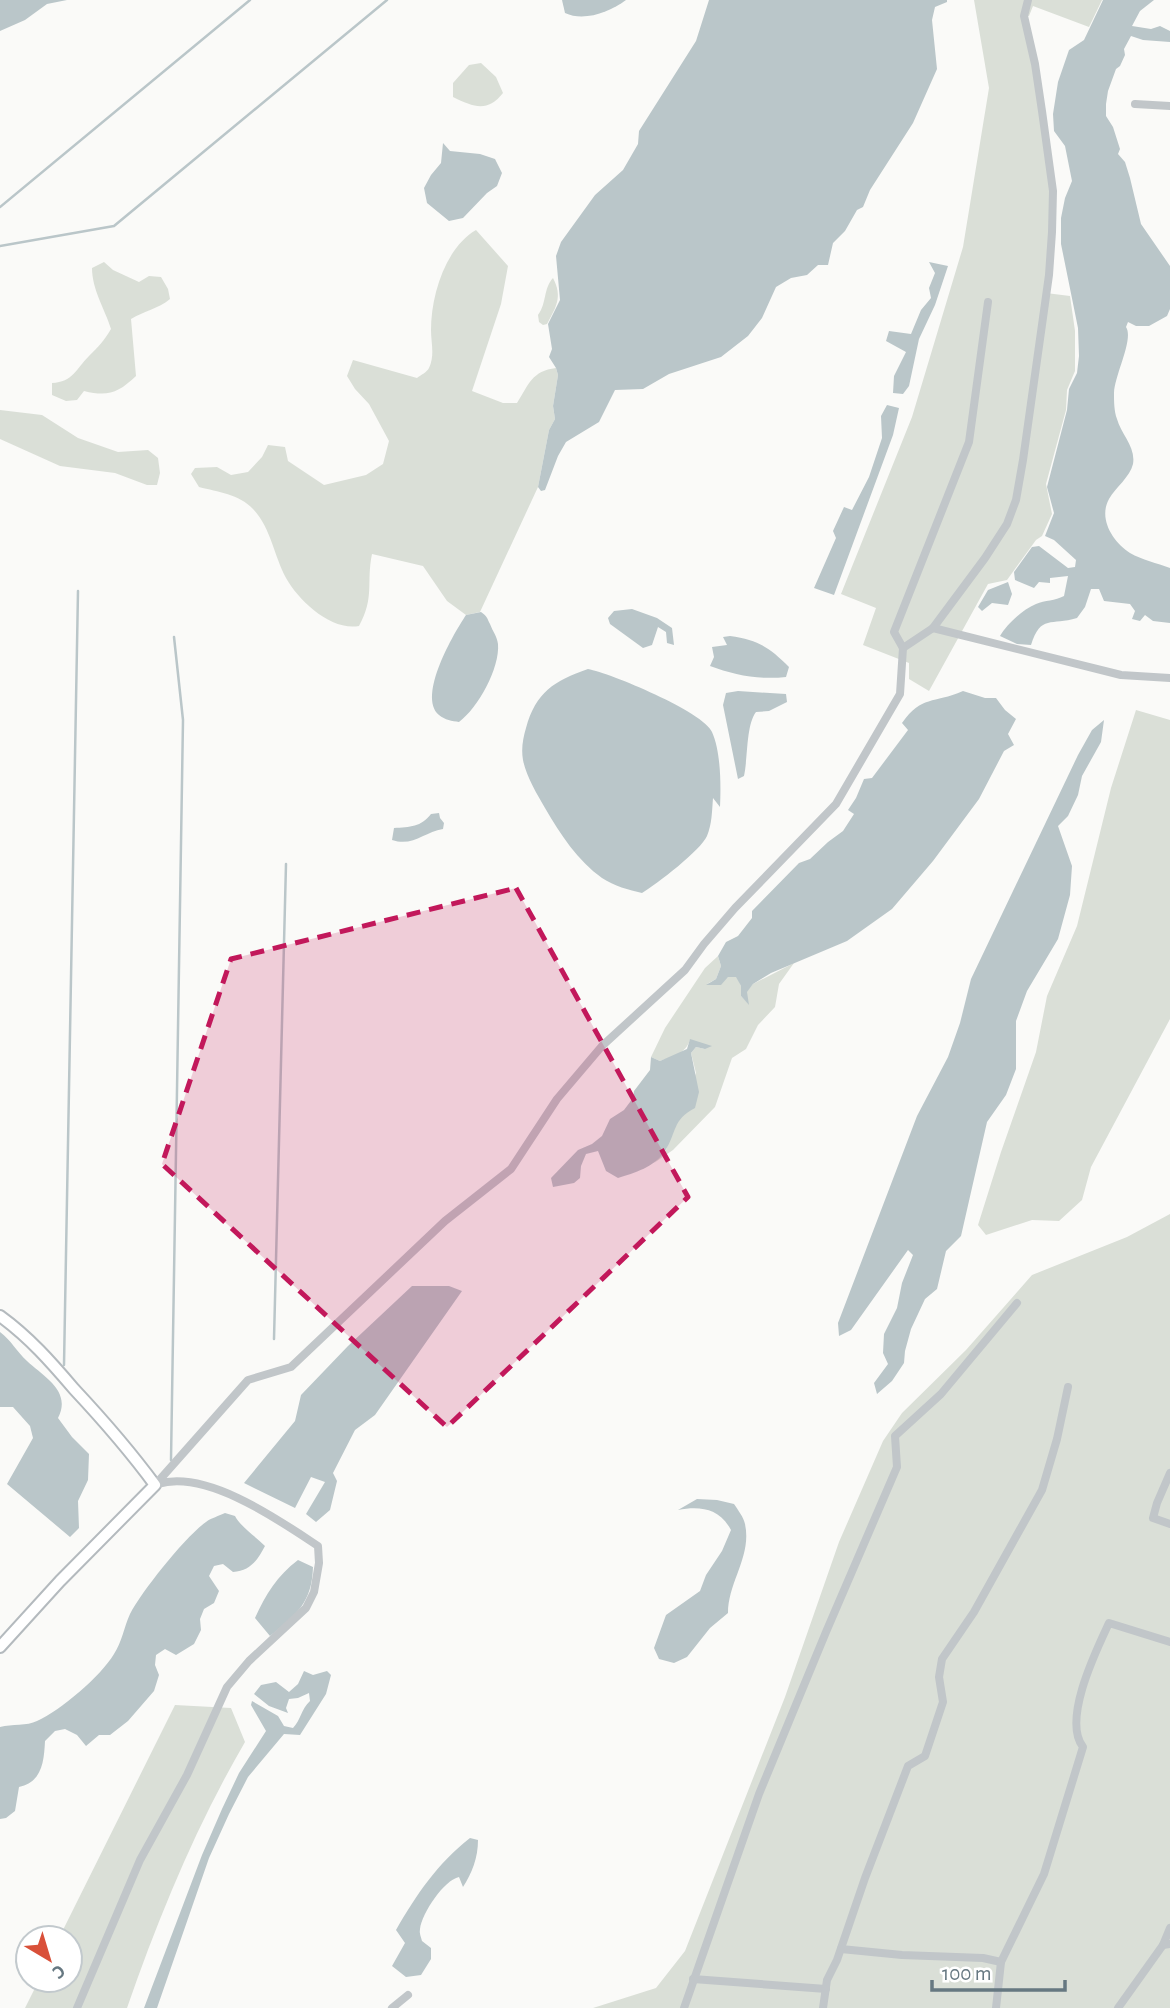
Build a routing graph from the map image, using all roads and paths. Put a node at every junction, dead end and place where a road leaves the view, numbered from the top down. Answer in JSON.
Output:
{"nodes":[{"id":1,"x":1022,"y":0,"type":"edge"},
{"id":2,"x":1028,"y":0,"type":"edge"},
{"id":3,"x":1024,"y":16,"type":"junction"},
{"id":4,"x":1135,"y":104,"type":"dead end"},
{"id":5,"x":1170,"y":106,"type":"edge"},
{"id":6,"x":988,"y":302,"type":"dead end"},
{"id":7,"x":933,"y":628,"type":"junction"},
{"id":8,"x":903,"y":648,"type":"junction"},
{"id":9,"x":1170,"y":678,"type":"edge"},
{"id":10,"x":1017,"y":1303,"type":"dead end"},
{"id":11,"x":0,"y":1316,"type":"edge"},
{"id":12,"x":1068,"y":1387,"type":"dead end"},
{"id":13,"x":1170,"y":1473,"type":"edge"},
{"id":14,"x":155,"y":1485,"type":"junction"},
{"id":15,"x":1170,"y":1524,"type":"edge"},
{"id":16,"x":1170,"y":1642,"type":"edge"},
{"id":17,"x":0,"y":1647,"type":"edge"},
{"id":18,"x":1170,"y":1928,"type":"edge"},
{"id":19,"x":1166,"y":1945,"type":"edge"},
{"id":20,"x":841,"y":1949,"type":"junction"},
{"id":21,"x":1000,"y":1962,"type":"junction"},
{"id":22,"x":693,"y":1979,"type":"junction"},
{"id":23,"x":826,"y":1989,"type":"junction"},
{"id":24,"x":408,"y":1995,"type":"dead end"},
{"id":25,"x":77,"y":2008,"type":"edge"},
{"id":26,"x":392,"y":2008,"type":"edge"},
{"id":27,"x":684,"y":2008,"type":"edge"},
{"id":28,"x":823,"y":2008,"type":"edge"},
{"id":29,"x":996,"y":2008,"type":"edge"},
{"id":30,"x":1118,"y":2008,"type":"edge"}],
"edges":[{"from":1,"to":3,"type":"street"},
{"from":2,"to":3,"type":"street"},
{"from":3,"to":7,"type":"street"},
{"from":4,"to":5,"type":"street"},
{"from":6,"to":8,"type":"street"},
{"from":7,"to":8,"type":"street"},
{"from":7,"to":9,"type":"street"},
{"from":8,"to":14,"type":"street"},
{"from":10,"to":22,"type":"street"},
{"from":11,"to":14,"type":"street"},
{"from":12,"to":20,"type":"street"},
{"from":13,"to":15,"type":"street"},
{"from":14,"to":17,"type":"street"},
{"from":14,"to":25,"type":"street"},
{"from":16,"to":21,"type":"street"},
{"from":18,"to":19,"type":"street"},
{"from":19,"to":30,"type":"street"},
{"from":20,"to":21,"type":"street"},
{"from":20,"to":23,"type":"street"},
{"from":21,"to":29,"type":"street"},
{"from":22,"to":23,"type":"street"},
{"from":22,"to":27,"type":"street"},
{"from":23,"to":28,"type":"street"},
{"from":24,"to":26,"type":"street"}]}
